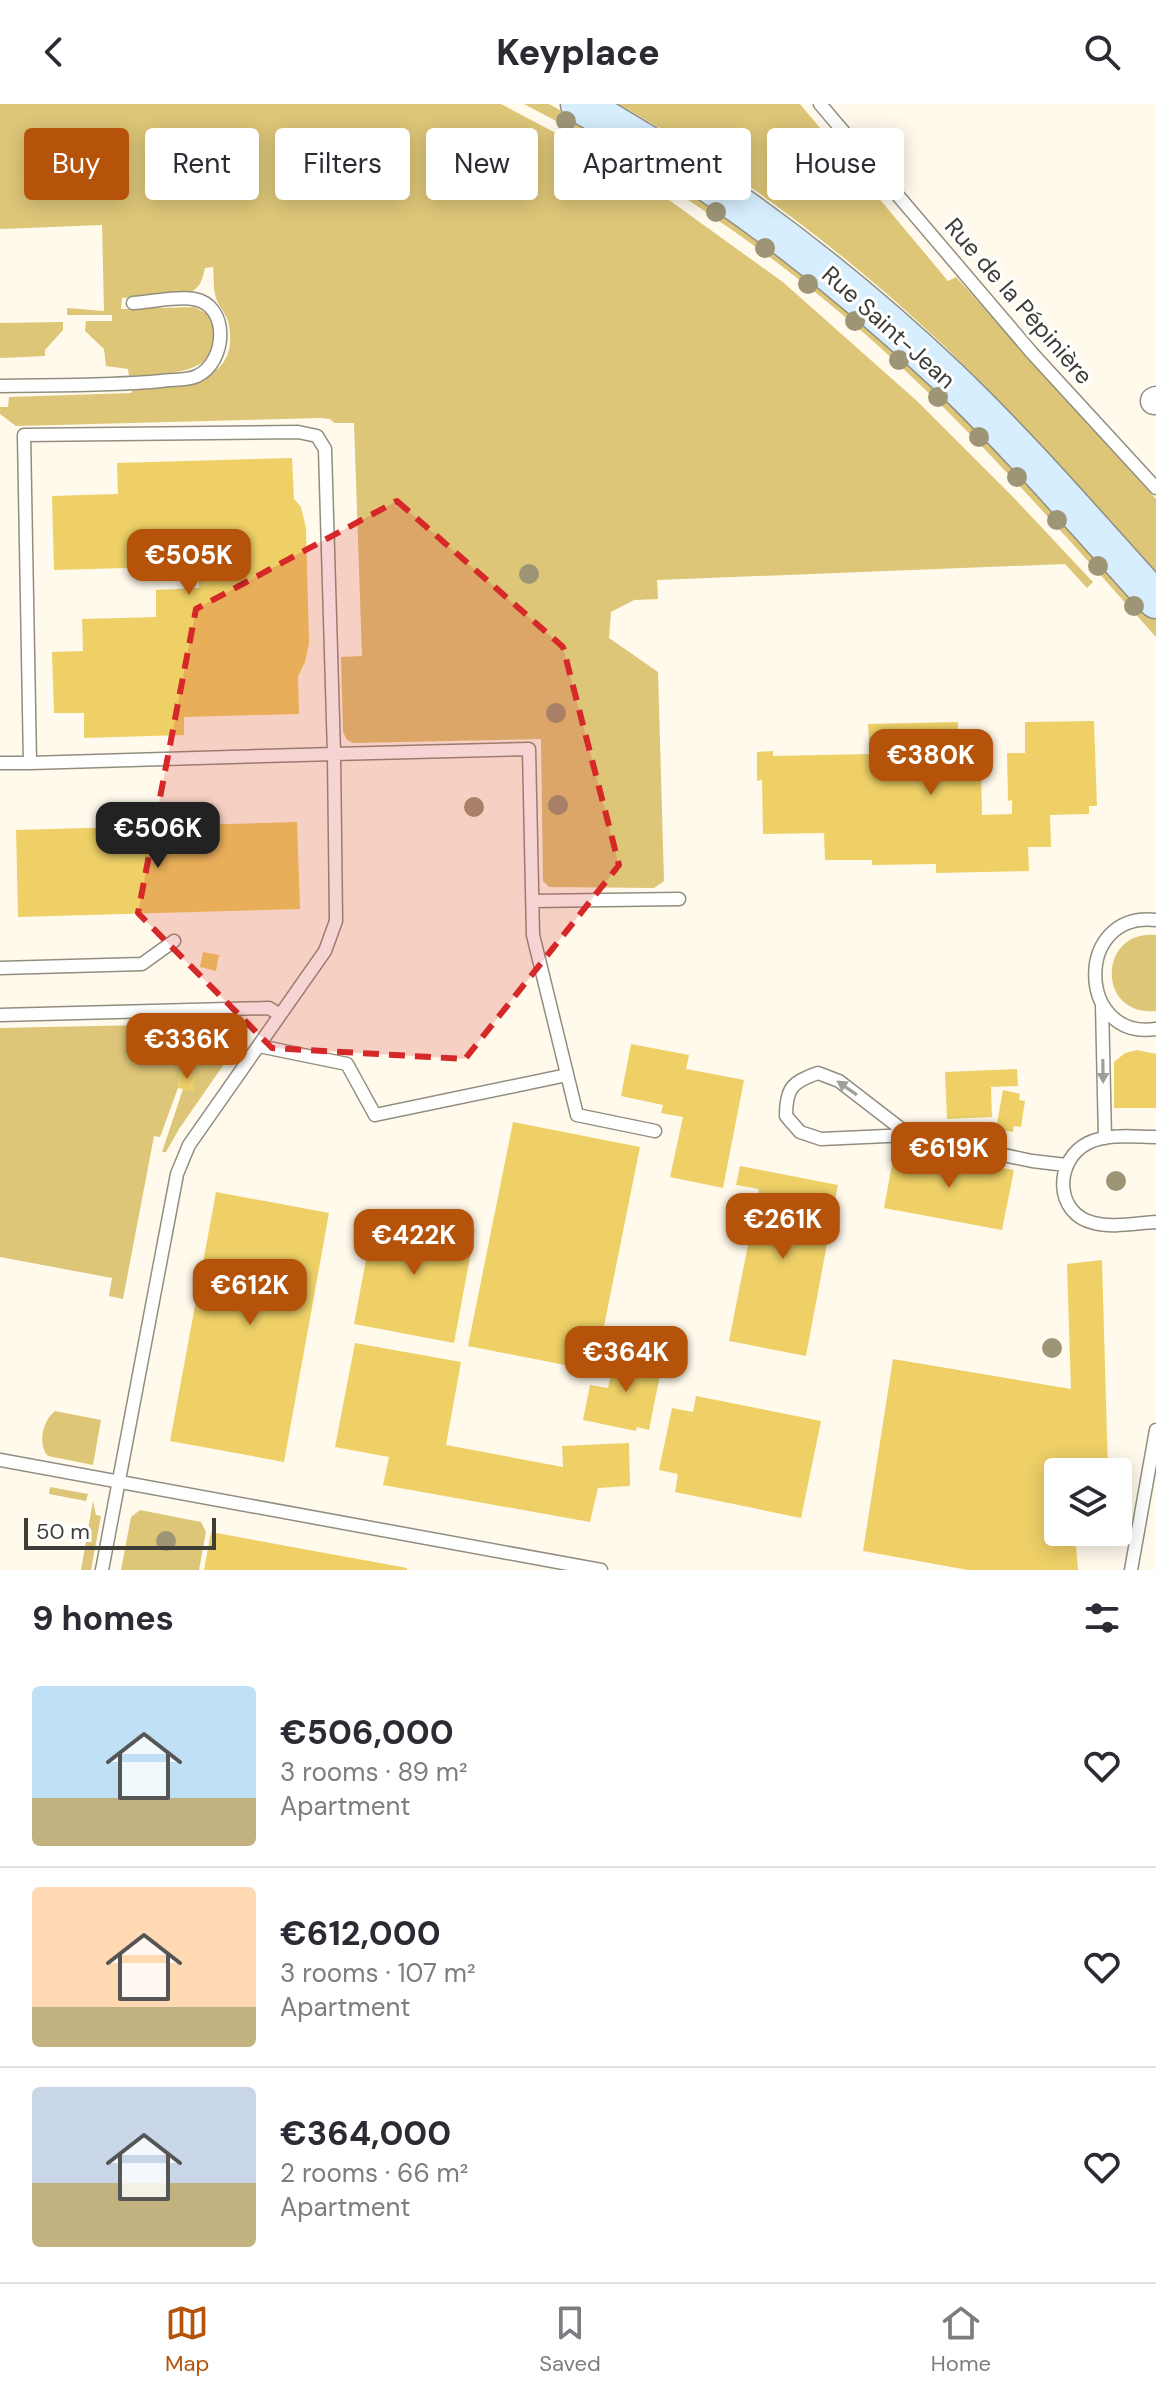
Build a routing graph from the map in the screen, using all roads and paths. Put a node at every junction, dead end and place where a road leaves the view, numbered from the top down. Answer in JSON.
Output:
{"nodes":[{"id":1,"x":579,"y":104,"type":"edge"},
{"id":2,"x":820,"y":104,"type":"edge"},
{"id":3,"x":133,"y":303,"type":"dead end"},
{"id":4,"x":0,"y":386,"type":"edge"},
{"id":5,"x":1156,"y":488,"type":"edge"},
{"id":6,"x":1156,"y":600,"type":"edge"},
{"id":7,"x":334,"y":754,"type":"junction"},
{"id":8,"x":0,"y":763,"type":"edge"},
{"id":9,"x":30,"y":763,"type":"junction"},
{"id":10,"x":679,"y":899,"type":"dead end"},
{"id":11,"x":533,"y":901,"type":"junction"},
{"id":12,"x":1156,"y":920,"type":"edge"},
{"id":13,"x":174,"y":941,"type":"dead end"},
{"id":14,"x":0,"y":968,"type":"edge"},
{"id":15,"x":1102,"y":1004,"type":"junction"},
{"id":16,"x":0,"y":1015,"type":"edge"},
{"id":17,"x":280,"y":1015,"type":"junction"},
{"id":18,"x":1156,"y":1029,"type":"edge"},
{"id":19,"x":259,"y":1046,"type":"junction"},
{"id":20,"x":567,"y":1075,"type":"junction"},
{"id":21,"x":655,"y":1131,"type":"dead end"},
{"id":22,"x":909,"y":1135,"type":"junction"},
{"id":23,"x":1156,"y":1137,"type":"edge"},
{"id":24,"x":1105,"y":1138,"type":"junction"},
{"id":25,"x":1066,"y":1165,"type":"junction"},
{"id":26,"x":1156,"y":1222,"type":"edge"},
{"id":27,"x":1156,"y":1430,"type":"edge"},
{"id":28,"x":0,"y":1460,"type":"edge"},
{"id":29,"x":119,"y":1482,"type":"junction"},
{"id":30,"x":557,"y":1566,"type":"edge"},
{"id":31,"x":102,"y":1570,"type":"edge"},
{"id":32,"x":601,"y":1570,"type":"edge"},
{"id":33,"x":1131,"y":1570,"type":"edge"}],
"edges":[{"from":1,"to":6,"type":"street","name":"Rue Saint-Jean"},
{"from":2,"to":5,"type":"lane","name":"Rue de la Pépinière"},
{"from":3,"to":4,"type":"lane"},
{"from":7,"to":9,"type":"lane"},
{"from":7,"to":9,"type":"lane"},
{"from":7,"to":11,"type":"lane"},
{"from":7,"to":17,"type":"lane"},
{"from":8,"to":9,"type":"lane"},
{"from":10,"to":11,"type":"lane"},
{"from":11,"to":20,"type":"lane"},
{"from":12,"to":15,"type":"lane"},
{"from":13,"to":14,"type":"lane"},
{"from":15,"to":18,"type":"lane"},
{"from":15,"to":24,"type":"lane","one_way":true},
{"from":16,"to":17,"type":"lane"},
{"from":17,"to":19,"type":"lane"},
{"from":19,"to":20,"type":"lane"},
{"from":19,"to":29,"type":"lane"},
{"from":20,"to":21,"type":"lane"},
{"from":22,"to":22,"type":"lane","one_way":true},
{"from":22,"to":25,"type":"lane"},
{"from":23,"to":24,"type":"lane"},
{"from":24,"to":25,"type":"lane"},
{"from":25,"to":26,"type":"lane"},
{"from":27,"to":33,"type":"lane"},
{"from":28,"to":29,"type":"lane"},
{"from":29,"to":30,"type":"lane"},
{"from":29,"to":31,"type":"lane"},
{"from":30,"to":32,"type":"lane"}]}
